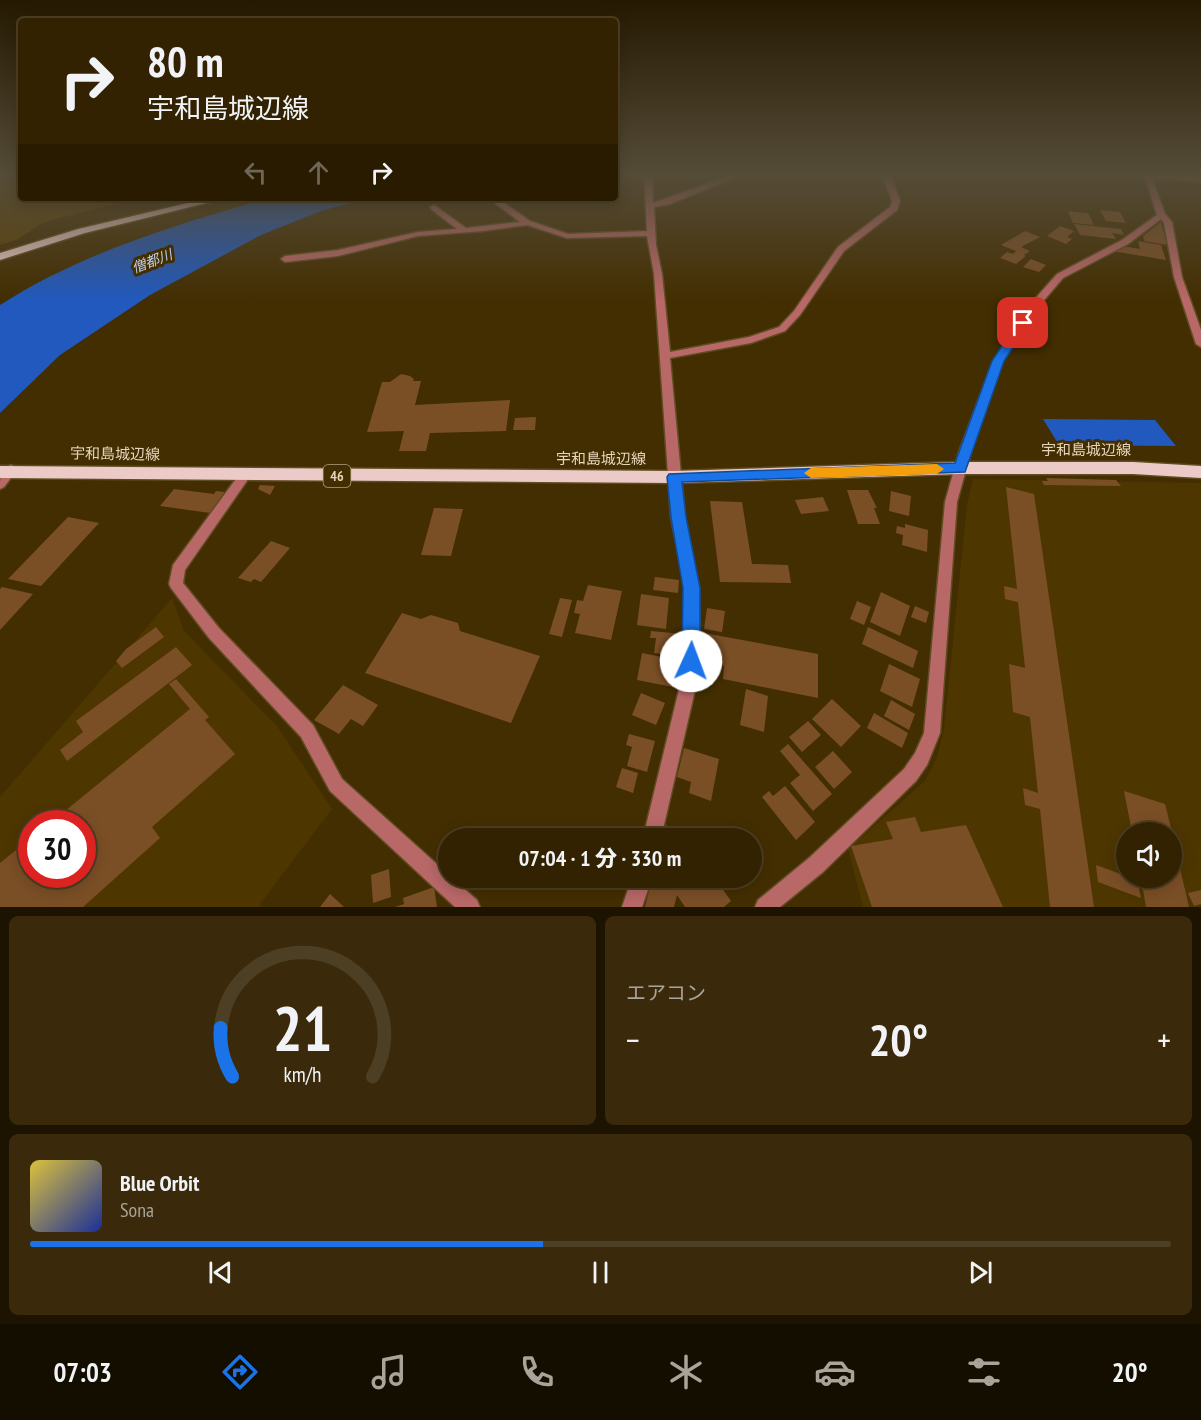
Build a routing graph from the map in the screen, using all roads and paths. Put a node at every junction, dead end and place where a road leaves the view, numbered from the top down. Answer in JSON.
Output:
{"nodes":[{"id":1,"x":142,"y":216,"type":"edge"},
{"id":2,"x":446,"y":216,"type":"edge"},
{"id":3,"x":518,"y":216,"type":"edge"},
{"id":4,"x":650,"y":216,"type":"edge"},
{"id":5,"x":883,"y":216,"type":"edge"},
{"id":6,"x":1160,"y":216,"type":"edge"},
{"id":7,"x":1162,"y":216,"type":"edge"},
{"id":8,"x":527,"y":223,"type":"junction"},
{"id":9,"x":464,"y":230,"type":"junction"},
{"id":10,"x":651,"y":232,"type":"junction"},
{"id":11,"x":0,"y":257,"type":"edge"},
{"id":12,"x":285,"y":259,"type":"dead end"},
{"id":13,"x":1201,"y":344,"type":"edge"},
{"id":14,"x":665,"y":356,"type":"junction"},
{"id":15,"x":960,"y":468,"type":"junction"},
{"id":16,"x":5,"y":471,"type":"edge"},
{"id":17,"x":1201,"y":472,"type":"edge"},
{"id":18,"x":245,"y":475,"type":"junction"},
{"id":19,"x":674,"y":477,"type":"junction"},
{"id":20,"x":0,"y":484,"type":"edge"},
{"id":21,"x":654,"y":828,"type":"edge"},
{"id":22,"x":639,"y":888,"type":"edge"},
{"id":23,"x":471,"y":907,"type":"edge"},
{"id":24,"x":632,"y":907,"type":"edge"},
{"id":25,"x":765,"y":907,"type":"edge"}],
"edges":[{"from":1,"to":11,"type":"main road"},
{"from":2,"to":9,"type":"street"},
{"from":3,"to":8,"type":"street"},
{"from":4,"to":10,"type":"street"},
{"from":5,"to":14,"type":"street"},
{"from":6,"to":15,"type":"street"},
{"from":7,"to":13,"type":"street"},
{"from":8,"to":9,"type":"street"},
{"from":8,"to":10,"type":"street"},
{"from":9,"to":12,"type":"street"},
{"from":10,"to":14,"type":"street"},
{"from":14,"to":19,"type":"street"},
{"from":15,"to":17,"type":"main road","name":"宇和島城辺線","number":"46"},
{"from":15,"to":19,"type":"main road","name":"宇和島城辺線","number":"46"},
{"from":15,"to":25,"type":"street"},
{"from":16,"to":18,"type":"main road","name":"宇和島城辺線","number":"46"},
{"from":16,"to":20,"type":"street"},
{"from":18,"to":19,"type":"main road","name":"宇和島城辺線","number":"46"},
{"from":18,"to":23,"type":"street"},
{"from":19,"to":21,"type":"street"},
{"from":22,"to":24,"type":"street"}]}
